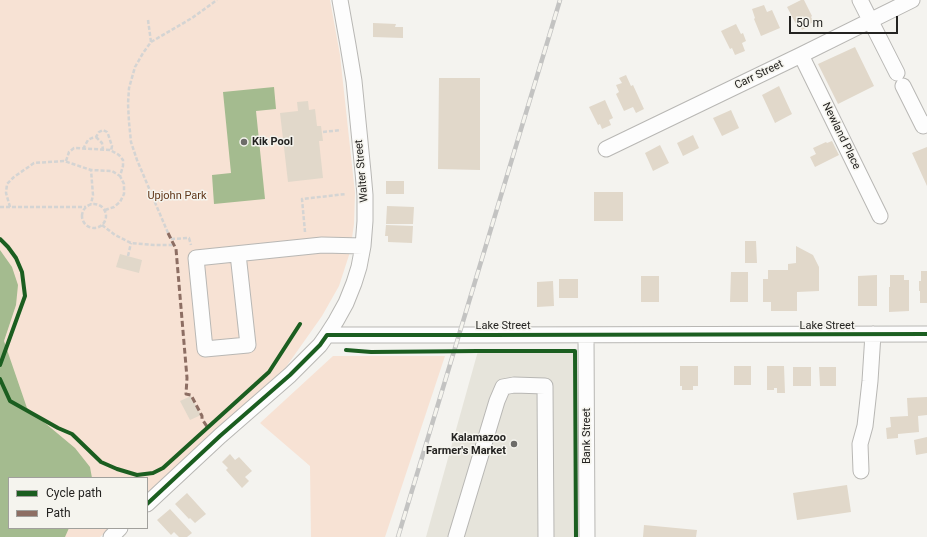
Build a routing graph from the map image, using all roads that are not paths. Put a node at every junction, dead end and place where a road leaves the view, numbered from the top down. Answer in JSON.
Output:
{"nodes":[{"id":1,"x":340,"y":0,"type":"edge"},
{"id":2,"x":860,"y":0,"type":"edge"},
{"id":3,"x":912,"y":0,"type":"edge"},
{"id":4,"x":870,"y":21,"type":"junction"},
{"id":5,"x":802,"y":55,"type":"junction"},
{"id":6,"x":927,"y":124,"type":"edge"},
{"id":7,"x":606,"y":149,"type":"dead end"},
{"id":8,"x":880,"y":216,"type":"dead end"},
{"id":9,"x":362,"y":246,"type":"junction"},
{"id":10,"x":238,"y":254,"type":"junction"},
{"id":11,"x":873,"y":334,"type":"junction"},
{"id":12,"x":927,"y":334,"type":"edge"},
{"id":13,"x":327,"y":335,"type":"junction"},
{"id":14,"x":586,"y":335,"type":"junction"},
{"id":15,"x":861,"y":471,"type":"dead end"},
{"id":16,"x":148,"y":503,"type":"edge"},
{"id":17,"x":119,"y":529,"type":"edge"},
{"id":18,"x":111,"y":537,"type":"edge"},
{"id":19,"x":456,"y":537,"type":"edge"},
{"id":20,"x":546,"y":537,"type":"edge"},
{"id":21,"x":587,"y":537,"type":"edge"}],
"edges":[{"from":1,"to":9,"type":"street","name":"Walter Street"},
{"from":2,"to":4,"type":"street"},
{"from":3,"to":4,"type":"street","name":"Carr Street"},
{"from":4,"to":5,"type":"street","name":"Carr Street"},
{"from":4,"to":6,"type":"street"},
{"from":5,"to":7,"type":"street","name":"Carr Street"},
{"from":5,"to":8,"type":"street","name":"Newland Place"},
{"from":9,"to":10,"type":"street"},
{"from":9,"to":13,"type":"street","name":"Walter Street"},
{"from":10,"to":10,"type":"street"},
{"from":11,"to":12,"type":"street","name":"Lake Street"},
{"from":11,"to":14,"type":"street","name":"Lake Street"},
{"from":11,"to":15,"type":"street"},
{"from":13,"to":14,"type":"street","name":"Lake Street"},
{"from":13,"to":16,"type":"street"},
{"from":14,"to":21,"type":"street","name":"Bank Street"},
{"from":17,"to":18,"type":"street"},
{"from":19,"to":20,"type":"street"}]}
